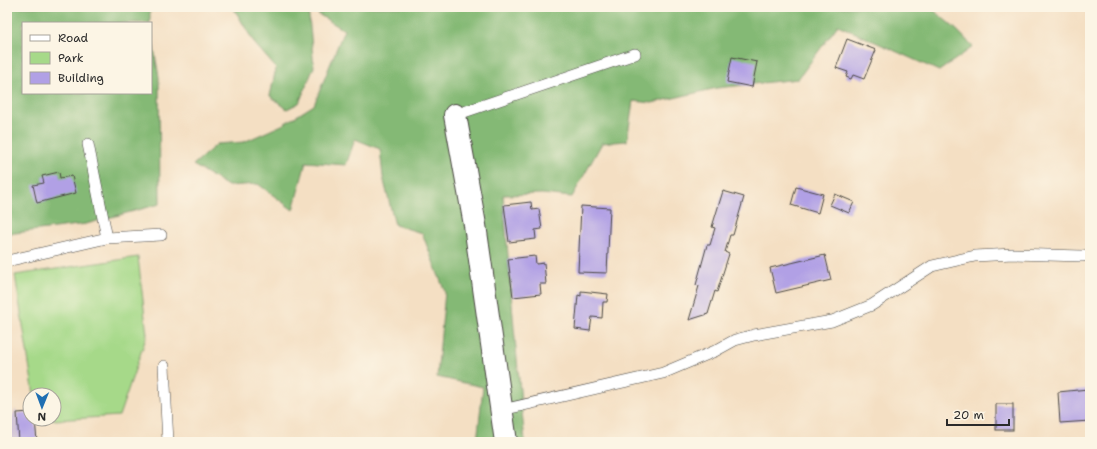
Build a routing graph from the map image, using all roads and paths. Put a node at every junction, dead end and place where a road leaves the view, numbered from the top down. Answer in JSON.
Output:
{"nodes":[{"id":1,"x":635,"y":54,"type":"dead end"},
{"id":2,"x":454,"y":115,"type":"joint"},
{"id":3,"x":88,"y":144,"type":"dead end"},
{"id":4,"x":161,"y":235,"type":"dead end"},
{"id":5,"x":107,"y":238,"type":"junction"},
{"id":6,"x":1090,"y":255,"type":"edge"},
{"id":7,"x":7,"y":261,"type":"edge"},
{"id":8,"x":164,"y":366,"type":"dead end"},
{"id":9,"x":502,"y":410,"type":"junction"},
{"id":10,"x":168,"y":442,"type":"edge"},
{"id":11,"x":506,"y":442,"type":"edge"}],
"edges":[{"from":1,"to":2,"type":"lane"},
{"from":2,"to":9,"type":"street"},
{"from":3,"to":5,"type":"lane"},
{"from":4,"to":5,"type":"lane"},
{"from":5,"to":7,"type":"lane"},
{"from":6,"to":9,"type":"lane"},
{"from":8,"to":10,"type":"lane"},
{"from":9,"to":11,"type":"street"}]}
